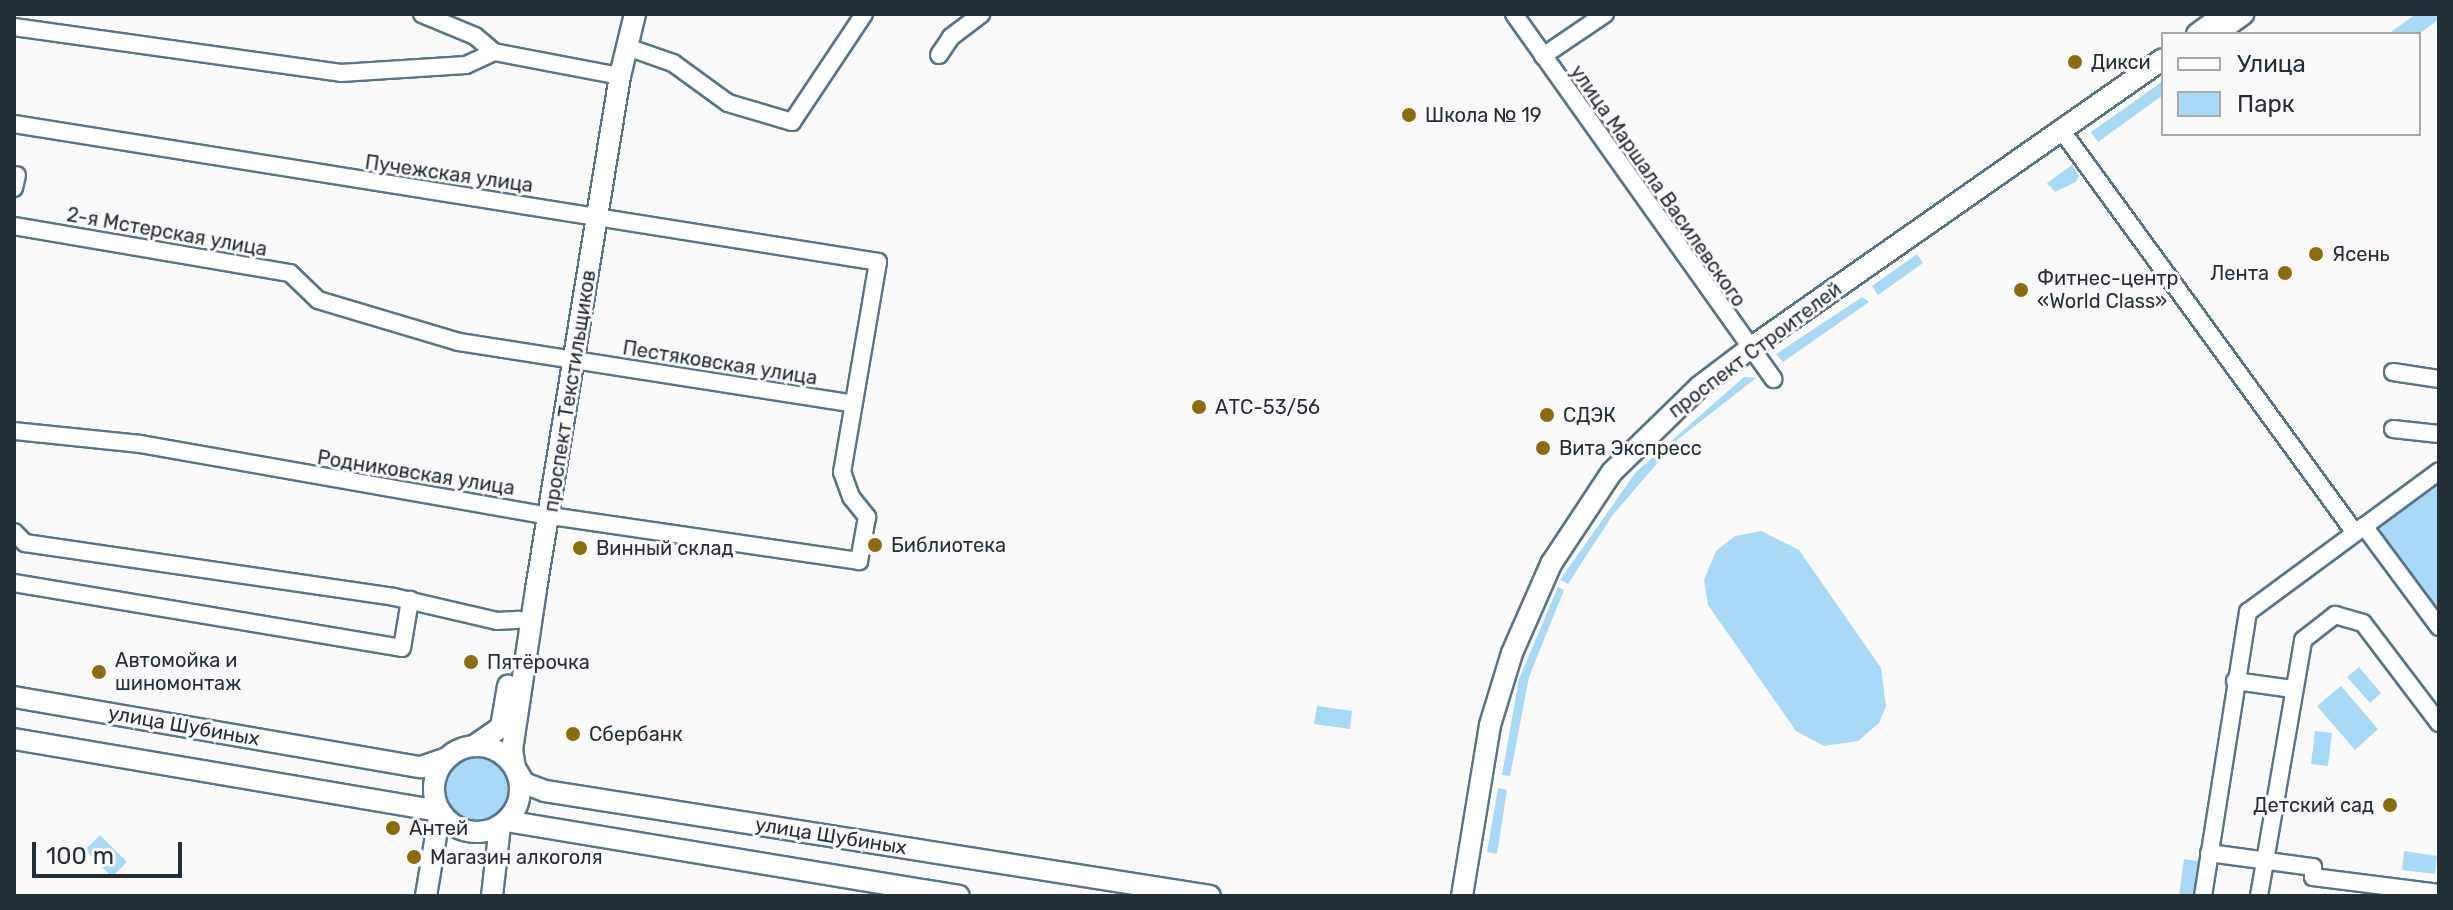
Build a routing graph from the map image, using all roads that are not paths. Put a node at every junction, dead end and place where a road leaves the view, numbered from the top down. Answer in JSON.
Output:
{"nodes":[{"id":1,"x":422,"y":14,"type":"edge"},
{"id":2,"x":623,"y":14,"type":"edge"},
{"id":3,"x":635,"y":14,"type":"edge"},
{"id":4,"x":864,"y":14,"type":"edge"},
{"id":5,"x":981,"y":14,"type":"edge"},
{"id":6,"x":1514,"y":14,"type":"edge"},
{"id":7,"x":1605,"y":14,"type":"edge"},
{"id":8,"x":2225,"y":14,"type":"edge"},
{"id":9,"x":2244,"y":14,"type":"edge"},
{"id":10,"x":14,"y":27,"type":"edge"},
{"id":11,"x":2200,"y":32,"type":"edge"},
{"id":12,"x":2219,"y":32,"type":"edge"},
{"id":13,"x":627,"y":47,"type":"junction"},
{"id":14,"x":494,"y":52,"type":"junction"},
{"id":15,"x":939,"y":55,"type":"dead end"},
{"id":16,"x":1543,"y":56,"type":"junction"},
{"id":17,"x":2161,"y":61,"type":"edge"},
{"id":18,"x":2161,"y":73,"type":"edge"},
{"id":19,"x":614,"y":76,"type":"junction"},
{"id":20,"x":14,"y":124,"type":"edge"},
{"id":21,"x":2066,"y":136,"type":"junction"},
{"id":22,"x":593,"y":216,"type":"junction"},
{"id":23,"x":14,"y":226,"type":"edge"},
{"id":24,"x":305,"y":290,"type":"joint"},
{"id":25,"x":1752,"y":354,"type":"junction"},
{"id":26,"x":568,"y":360,"type":"junction"},
{"id":27,"x":2393,"y":372,"type":"dead end"},
{"id":28,"x":1773,"y":379,"type":"dead end"},
{"id":29,"x":2439,"y":379,"type":"edge"},
{"id":30,"x":853,"y":404,"type":"junction"},
{"id":31,"x":2393,"y":429,"type":"dead end"},
{"id":32,"x":14,"y":431,"type":"edge"},
{"id":33,"x":2439,"y":434,"type":"edge"},
{"id":34,"x":2439,"y":471,"type":"edge"},
{"id":35,"x":543,"y":515,"type":"junction"},
{"id":36,"x":2360,"y":530,"type":"junction"},
{"id":37,"x":14,"y":532,"type":"edge"},
{"id":38,"x":14,"y":583,"type":"edge"},
{"id":39,"x":410,"y":600,"type":"junction"},
{"id":40,"x":519,"y":620,"type":"junction"},
{"id":41,"x":2439,"y":627,"type":"edge"},
{"id":42,"x":2235,"y":681,"type":"junction"},
{"id":43,"x":2293,"y":689,"type":"junction"},
{"id":44,"x":14,"y":697,"type":"edge"},
{"id":45,"x":2439,"y":723,"type":"edge"},
{"id":46,"x":14,"y":739,"type":"edge"},
{"id":47,"x":474,"y":746,"type":"junction"},
{"id":48,"x":447,"y":758,"type":"junction"},
{"id":49,"x":516,"y":770,"type":"junction"},
{"id":50,"x":440,"y":811,"type":"junction"},
{"id":51,"x":503,"y":824,"type":"junction"},
{"id":52,"x":2209,"y":853,"type":"junction"},
{"id":53,"x":2264,"y":859,"type":"junction"},
{"id":54,"x":1153,"y":892,"type":"edge"},
{"id":55,"x":2439,"y":893,"type":"edge"},
{"id":56,"x":426,"y":896,"type":"edge"},
{"id":57,"x":492,"y":896,"type":"edge"},
{"id":58,"x":959,"y":896,"type":"edge"},
{"id":59,"x":1210,"y":896,"type":"edge"},
{"id":60,"x":1462,"y":896,"type":"edge"},
{"id":61,"x":1473,"y":896,"type":"edge"},
{"id":62,"x":2203,"y":896,"type":"edge"},
{"id":63,"x":2259,"y":896,"type":"edge"}],
"edges":[{"from":1,"to":14,"type":"street"},
{"from":2,"to":19,"type":"main road","name":"проспект Текстильщиков"},
{"from":3,"to":13,"type":"main road","name":"проспект Текстильщиков"},
{"from":4,"to":13,"type":"street"},
{"from":5,"to":15,"type":"street"},
{"from":6,"to":16,"type":"street","name":"улица Маршала Василевского"},
{"from":7,"to":16,"type":"street"},
{"from":8,"to":11,"type":"main road"},
{"from":9,"to":12,"type":"main road"},
{"from":10,"to":14,"type":"street"},
{"from":13,"to":19,"type":"main road","name":"проспект Текстильщиков"},
{"from":14,"to":19,"type":"street"},
{"from":16,"to":25,"type":"street","name":"улица Маршала Василевского"},
{"from":17,"to":21,"type":"main road","name":"проспект Строителей"},
{"from":18,"to":21,"type":"main road","name":"проспект Строителей"},
{"from":19,"to":22,"type":"main road","name":"проспект Текстильщиков"},
{"from":20,"to":22,"type":"street","name":"Пучежская улица"},
{"from":21,"to":25,"type":"main road","name":"проспект Строителей"},
{"from":21,"to":36,"type":"street"},
{"from":22,"to":26,"type":"main road","name":"проспект Текстильщиков"},
{"from":22,"to":30,"type":"street","name":"Пучежская улица"},
{"from":23,"to":24,"type":"street","name":"2-я Мстерская улица"},
{"from":24,"to":26,"type":"street","name":"Пестяковская улица"},
{"from":25,"to":28,"type":"street","name":"улица Маршала Василевского"},
{"from":25,"to":60,"type":"main road","name":"проспект Строителей"},
{"from":25,"to":61,"type":"main road","name":"проспект Строителей"},
{"from":26,"to":30,"type":"street","name":"Пестяковская улица"},
{"from":26,"to":35,"type":"main road","name":"проспект Текстильщиков"},
{"from":27,"to":29,"type":"street"},
{"from":30,"to":35,"type":"street","name":"Родниковская улица"},
{"from":31,"to":33,"type":"street"},
{"from":32,"to":35,"type":"street","name":"Родниковская улица"},
{"from":34,"to":36,"type":"street"},
{"from":35,"to":40,"type":"main road","name":"проспект Текстильщиков"},
{"from":35,"to":49,"type":"main road","name":"проспект Текстильщиков"},
{"from":36,"to":41,"type":"street"},
{"from":36,"to":42,"type":"street"},
{"from":37,"to":39,"type":"street"},
{"from":38,"to":39,"type":"street"},
{"from":39,"to":40,"type":"street"},
{"from":40,"to":47,"type":"main road","name":"проспект Текстильщиков"},
{"from":42,"to":43,"type":"street"},
{"from":42,"to":52,"type":"street"},
{"from":43,"to":45,"type":"street"},
{"from":43,"to":53,"type":"street"},
{"from":44,"to":48,"type":"main road","name":"улица Шубиных"},
{"from":46,"to":50,"type":"main road","name":"улица Шубиных"},
{"from":47,"to":48,"type":"main road"},
{"from":47,"to":49,"type":"main road"},
{"from":48,"to":50,"type":"main road"},
{"from":49,"to":51,"type":"main road"},
{"from":49,"to":54,"type":"main road","name":"улица Шубиных"},
{"from":50,"to":51,"type":"main road"},
{"from":50,"to":56,"type":"main road"},
{"from":51,"to":57,"type":"main road"},
{"from":51,"to":58,"type":"main road","name":"улица Шубиных"},
{"from":52,"to":53,"type":"street"},
{"from":52,"to":62,"type":"street"},
{"from":53,"to":55,"type":"street"},
{"from":53,"to":63,"type":"street"},
{"from":54,"to":59,"type":"main road","name":"улица Шубиных"}]}
